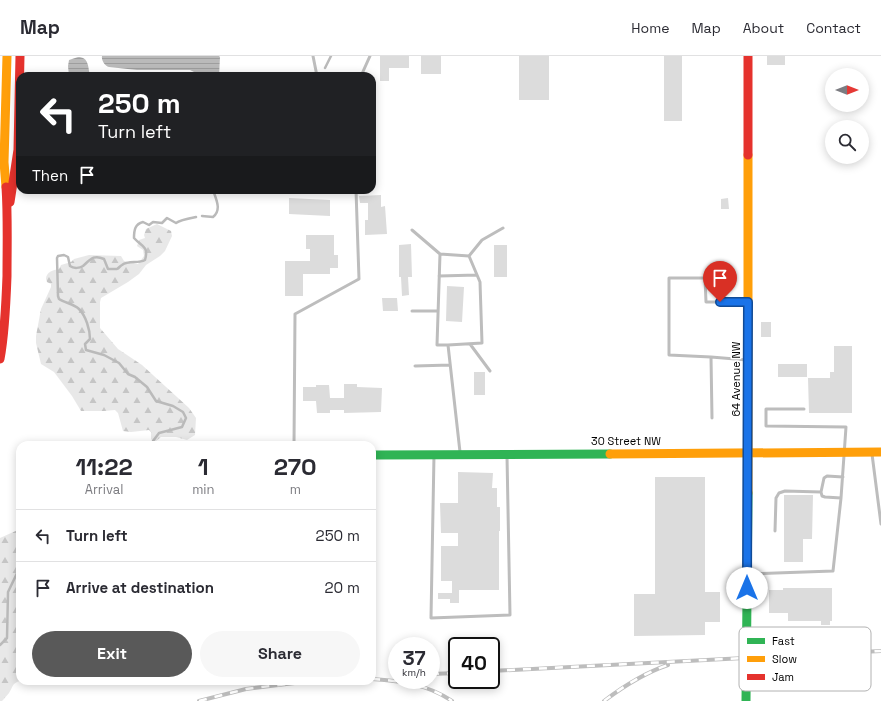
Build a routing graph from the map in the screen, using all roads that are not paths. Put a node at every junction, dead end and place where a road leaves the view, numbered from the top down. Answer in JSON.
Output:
{"nodes":[{"id":1,"x":6,"y":56,"type":"edge"},
{"id":2,"x":20,"y":56,"type":"edge"},
{"id":3,"x":313,"y":56,"type":"edge"},
{"id":4,"x":370,"y":56,"type":"edge"},
{"id":5,"x":748,"y":56,"type":"edge"},
{"id":6,"x":20,"y":72,"type":"edge"},
{"id":7,"x":316,"y":72,"type":"edge"},
{"id":8,"x":363,"y":72,"type":"edge"},
{"id":9,"x":16,"y":164,"type":"edge"},
{"id":10,"x":356,"y":194,"type":"edge"},
{"id":11,"x":8,"y":221,"type":"junction"},
{"id":12,"x":503,"y":228,"type":"dead end"},
{"id":13,"x":412,"y":230,"type":"dead end"},
{"id":14,"x":440,"y":254,"type":"junction"},
{"id":15,"x":470,"y":256,"type":"junction"},
{"id":16,"x":477,"y":275,"type":"junction"},
{"id":17,"x":439,"y":276,"type":"junction"},
{"id":18,"x":748,"y":302,"type":"junction"},
{"id":19,"x":412,"y":311,"type":"dead end"},
{"id":20,"x":438,"y":311,"type":"junction"},
{"id":21,"x":470,"y":344,"type":"junction"},
{"id":22,"x":448,"y":345,"type":"junction"},
{"id":23,"x":711,"y":357,"type":"junction"},
{"id":24,"x":0,"y":359,"type":"edge"},
{"id":25,"x":748,"y":360,"type":"junction"},
{"id":26,"x":450,"y":365,"type":"junction"},
{"id":27,"x":415,"y":366,"type":"dead end"},
{"id":28,"x":490,"y":371,"type":"dead end"},
{"id":29,"x":804,"y":409,"type":"dead end"},
{"id":30,"x":712,"y":418,"type":"dead end"},
{"id":31,"x":294,"y":441,"type":"edge"},
{"id":32,"x":845,"y":452,"type":"junction"},
{"id":33,"x":876,"y":452,"type":"edge"},
{"id":34,"x":748,"y":453,"type":"junction"},
{"id":35,"x":434,"y":454,"type":"junction"},
{"id":36,"x":460,"y":454,"type":"junction"},
{"id":37,"x":507,"y":454,"type":"junction"},
{"id":38,"x":376,"y":455,"type":"edge"},
{"id":39,"x":843,"y":477,"type":"junction"},
{"id":40,"x":821,"y":492,"type":"junction"},
{"id":41,"x":841,"y":498,"type":"junction"},
{"id":42,"x":881,"y":524,"type":"edge"},
{"id":43,"x":774,"y":531,"type":"dead end"},
{"id":44,"x":747,"y":574,"type":"junction"},
{"id":45,"x":747,"y":627,"type":"edge"},
{"id":46,"x":746,"y":691,"type":"edge"},
{"id":47,"x":746,"y":701,"type":"edge"}],
"edges":[{"from":1,"to":11,"type":"street"},
{"from":2,"to":6,"type":"street"},
{"from":3,"to":7,"type":"lane"},
{"from":4,"to":8,"type":"lane"},
{"from":5,"to":18,"type":"street","name":"64 Avenue NW"},
{"from":9,"to":11,"type":"street"},
{"from":10,"to":31,"type":"lane"},
{"from":11,"to":24,"type":"street"},
{"from":12,"to":15,"type":"lane"},
{"from":13,"to":14,"type":"lane"},
{"from":14,"to":15,"type":"lane"},
{"from":14,"to":17,"type":"lane"},
{"from":15,"to":16,"type":"lane"},
{"from":16,"to":17,"type":"lane"},
{"from":16,"to":21,"type":"lane"},
{"from":17,"to":20,"type":"lane"},
{"from":18,"to":23,"type":"lane"},
{"from":18,"to":25,"type":"street","name":"64 Avenue NW"},
{"from":19,"to":20,"type":"lane"},
{"from":20,"to":22,"type":"lane"},
{"from":21,"to":22,"type":"lane"},
{"from":21,"to":28,"type":"lane"},
{"from":22,"to":26,"type":"lane"},
{"from":23,"to":25,"type":"lane"},
{"from":23,"to":30,"type":"lane"},
{"from":25,"to":34,"type":"street","name":"64 Avenue NW"},
{"from":26,"to":27,"type":"lane"},
{"from":26,"to":36,"type":"lane"},
{"from":29,"to":32,"type":"lane"},
{"from":32,"to":33,"type":"street","name":"30 Street NW"},
{"from":32,"to":34,"type":"street","name":"30 Street NW"},
{"from":32,"to":39,"type":"lane"},
{"from":33,"to":42,"type":"lane"},
{"from":34,"to":37,"type":"street","name":"30 Street NW"},
{"from":34,"to":44,"type":"street","name":"64 Avenue NW"},
{"from":35,"to":36,"type":"street","name":"30 Street NW"},
{"from":35,"to":37,"type":"lane"},
{"from":35,"to":38,"type":"street","name":"30 Street NW"},
{"from":36,"to":37,"type":"street","name":"30 Street NW"},
{"from":39,"to":40,"type":"lane"},
{"from":39,"to":41,"type":"lane"},
{"from":40,"to":41,"type":"lane"},
{"from":40,"to":43,"type":"lane"},
{"from":41,"to":44,"type":"lane"},
{"from":44,"to":45,"type":"street","name":"64 Avenue NW"},
{"from":46,"to":47,"type":"street","name":"64 Avenue NW"}]}
